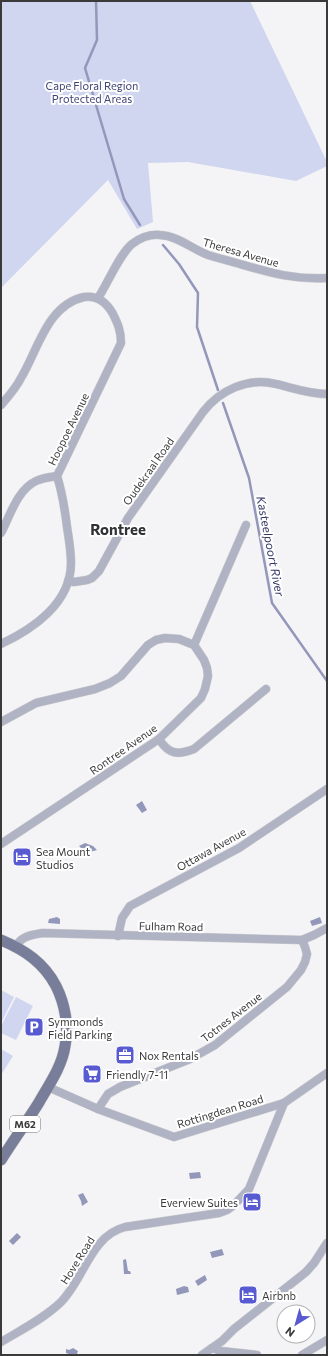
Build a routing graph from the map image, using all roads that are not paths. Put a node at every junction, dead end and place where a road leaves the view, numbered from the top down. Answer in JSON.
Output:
{"nodes":[{"id":1,"x":327,"y":278,"type":"edge"},
{"id":2,"x":98,"y":298,"type":"junction"},
{"id":3,"x":327,"y":394,"type":"edge"},
{"id":4,"x":1,"y":405,"type":"edge"},
{"id":5,"x":57,"y":476,"type":"junction"},
{"id":6,"x":246,"y":525,"type":"dead end"},
{"id":7,"x":1,"y":533,"type":"edge"},
{"id":8,"x":68,"y":581,"type":"junction"},
{"id":9,"x":1,"y":644,"type":"edge"},
{"id":10,"x":194,"y":646,"type":"junction"},
{"id":11,"x":266,"y":689,"type":"dead end"},
{"id":12,"x":1,"y":722,"type":"edge"},
{"id":13,"x":159,"y":739,"type":"junction"},
{"id":14,"x":327,"y":790,"type":"edge"},
{"id":15,"x":1,"y":844,"type":"edge"},
{"id":16,"x":327,"y":928,"type":"edge"},
{"id":17,"x":118,"y":936,"type":"junction"},
{"id":18,"x":1,"y":940,"type":"edge"},
{"id":19,"x":302,"y":940,"type":"junction"},
{"id":20,"x":16,"y":946,"type":"junction"},
{"id":21,"x":327,"y":1073,"type":"edge"},
{"id":22,"x":48,"y":1087,"type":"junction"},
{"id":23,"x":284,"y":1103,"type":"junction"},
{"id":24,"x":98,"y":1109,"type":"junction"},
{"id":25,"x":1,"y":1160,"type":"edge"},
{"id":26,"x":327,"y":1244,"type":"edge"},
{"id":27,"x":327,"y":1340,"type":"edge"},
{"id":28,"x":1,"y":1342,"type":"edge"},
{"id":29,"x":212,"y":1348,"type":"junction"},
{"id":30,"x":202,"y":1355,"type":"edge"},
{"id":31,"x":257,"y":1355,"type":"edge"},
{"id":32,"x":302,"y":1355,"type":"edge"}],
"edges":[{"from":1,"to":2,"type":"street","name":"Theresa Avenue"},
{"from":2,"to":4,"type":"street"},
{"from":2,"to":5,"type":"street","name":"Hoopoe Avenue"},
{"from":3,"to":8,"type":"street","name":"Oudekraal Road"},
{"from":5,"to":7,"type":"street"},
{"from":5,"to":8,"type":"street","name":"Hoopoe Avenue"},
{"from":6,"to":10,"type":"street"},
{"from":8,"to":9,"type":"street"},
{"from":10,"to":12,"type":"street"},
{"from":10,"to":13,"type":"street","name":"Rontree Avenue"},
{"from":11,"to":13,"type":"street"},
{"from":13,"to":15,"type":"street","name":"Rontree Avenue"},
{"from":14,"to":17,"type":"street","name":"Ottawa Avenue"},
{"from":16,"to":19,"type":"street","name":"Fulham Road"},
{"from":17,"to":19,"type":"street","name":"Fulham Road"},
{"from":17,"to":20,"type":"street","name":"Fulham Road"},
{"from":18,"to":20,"type":"main road","number":"M62"},
{"from":19,"to":24,"type":"street","name":"Totnes Avenue"},
{"from":20,"to":22,"type":"main road","number":"M62"},
{"from":21,"to":23,"type":"street","name":"Rottingdean Road"},
{"from":22,"to":24,"type":"street","name":"Rottingdean Road"},
{"from":22,"to":25,"type":"main road","number":"M62"},
{"from":23,"to":24,"type":"street","name":"Rottingdean Road"},
{"from":23,"to":28,"type":"street","name":"Hove Road"},
{"from":26,"to":29,"type":"street"},
{"from":27,"to":32,"type":"street"},
{"from":29,"to":30,"type":"street"},
{"from":29,"to":31,"type":"street"}]}
